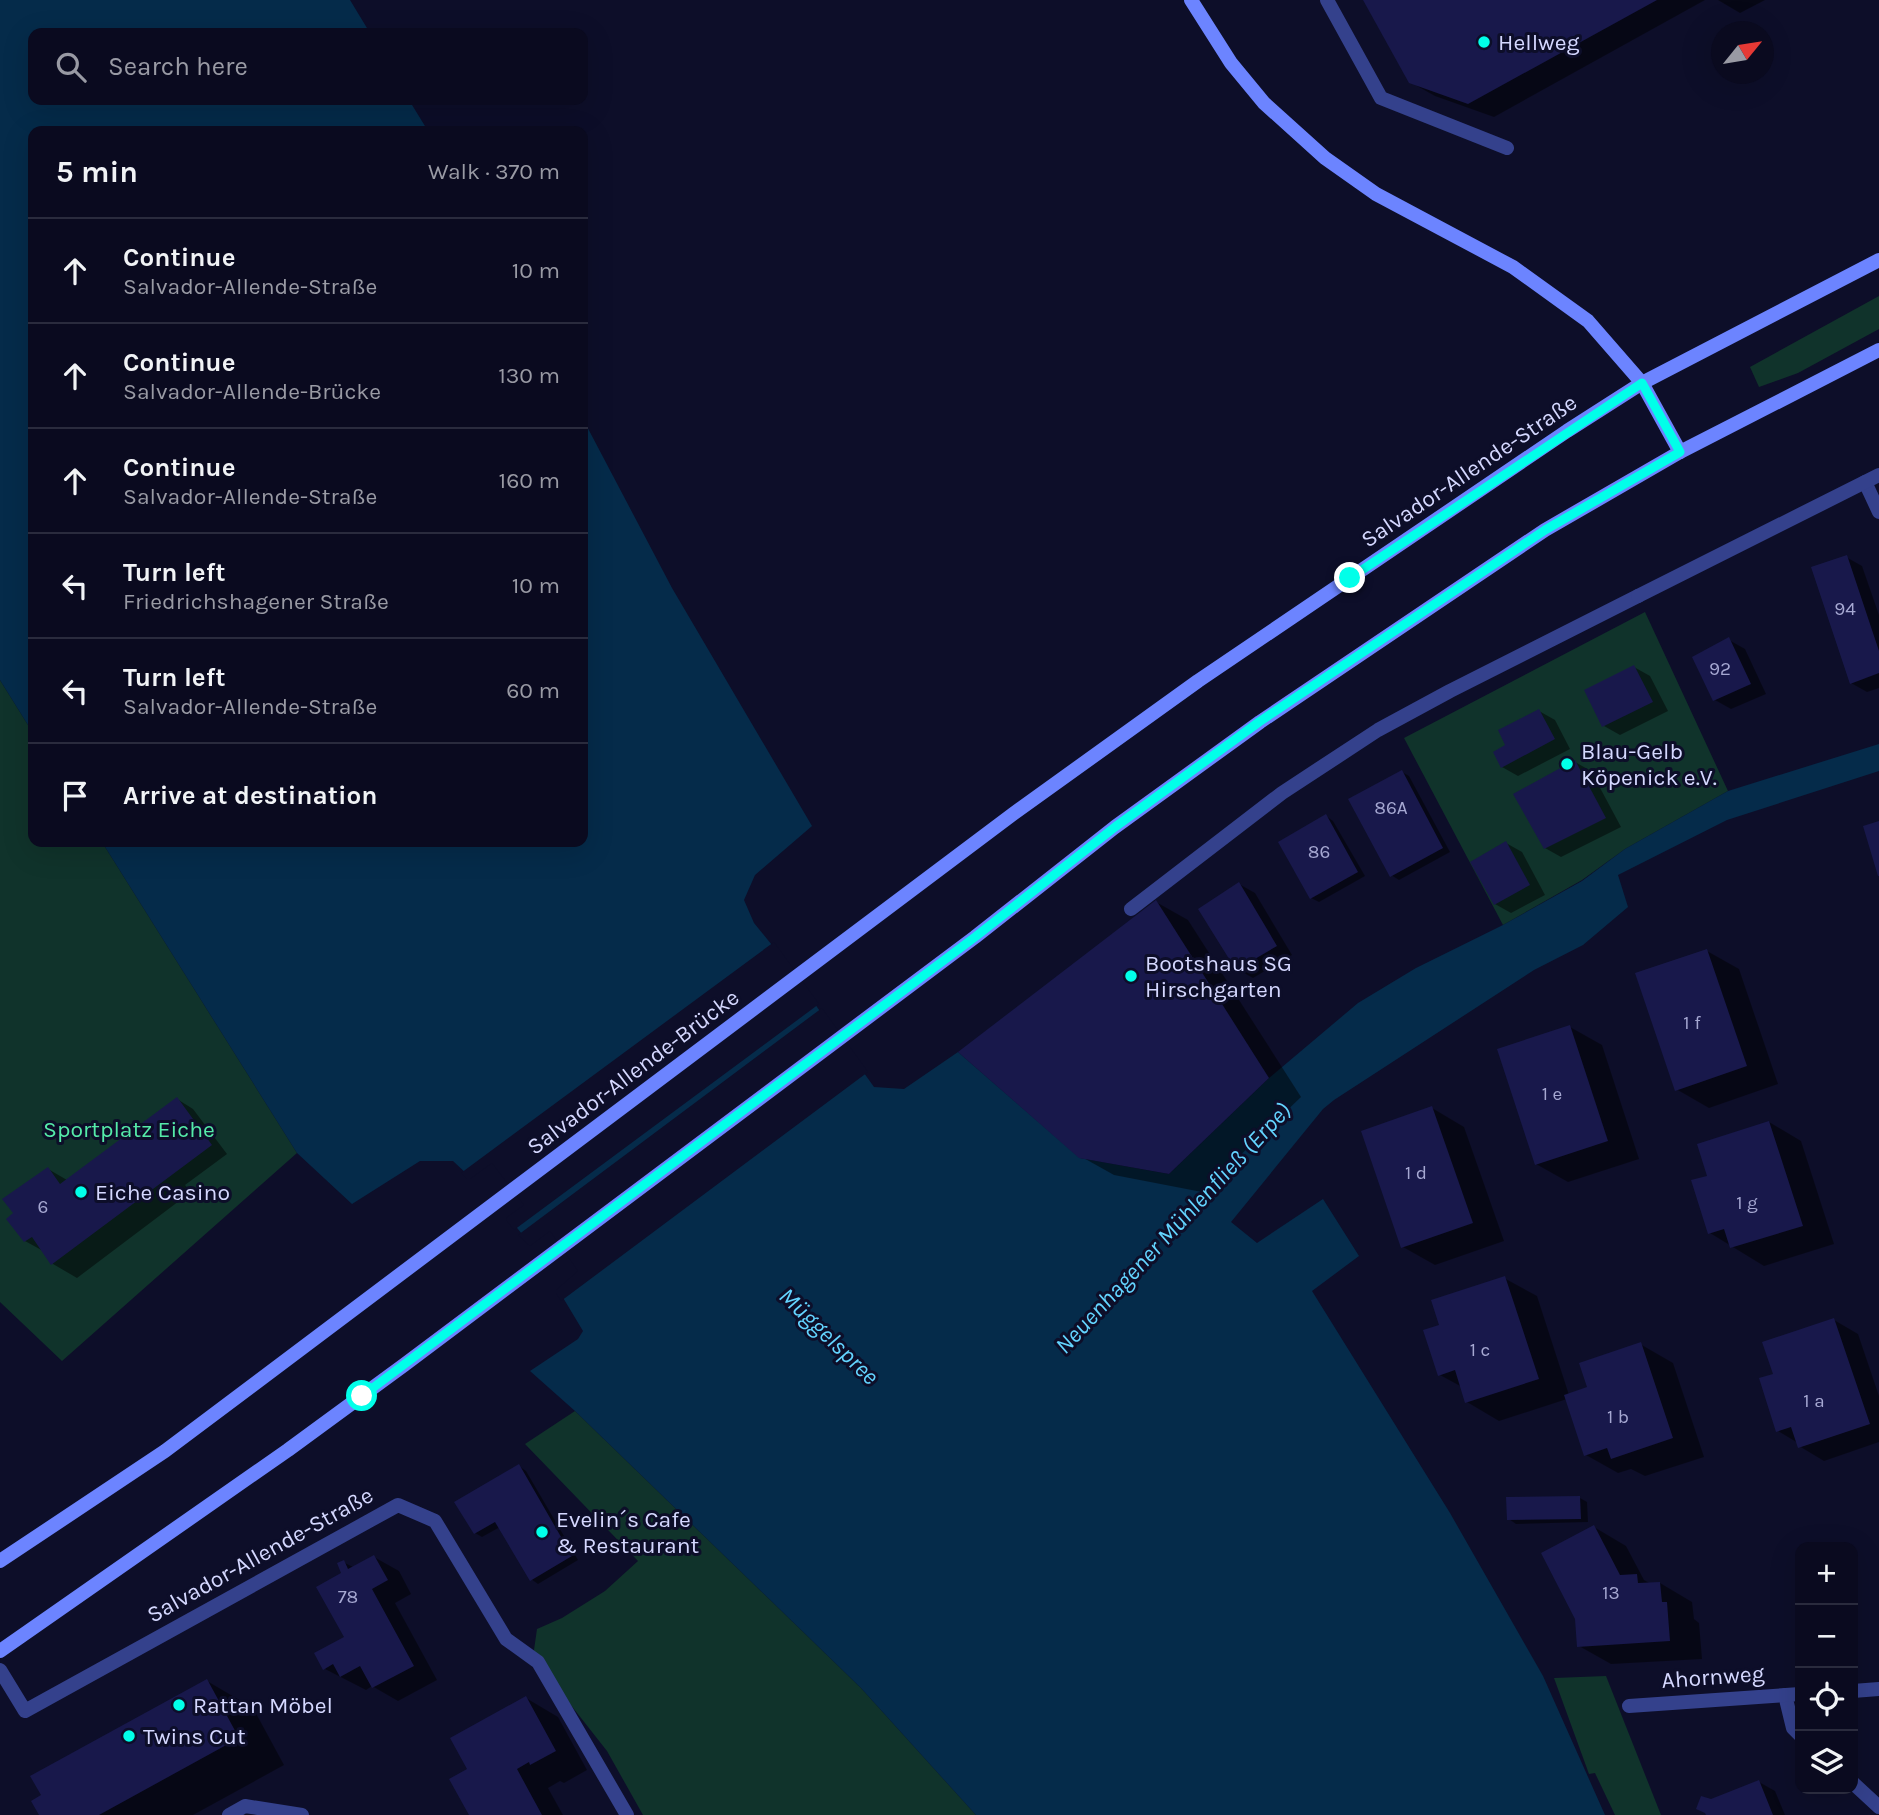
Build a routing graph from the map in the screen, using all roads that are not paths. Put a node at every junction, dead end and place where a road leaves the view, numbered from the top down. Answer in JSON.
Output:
{"nodes":[{"id":1,"x":1191,"y":0,"type":"edge"},
{"id":2,"x":1327,"y":0,"type":"edge"},
{"id":3,"x":1507,"y":148,"type":"dead end"},
{"id":4,"x":1879,"y":260,"type":"edge"},
{"id":5,"x":1879,"y":350,"type":"edge"},
{"id":6,"x":1642,"y":383,"type":"junction"},
{"id":7,"x":1680,"y":452,"type":"junction"},
{"id":8,"x":1879,"y":475,"type":"edge"},
{"id":9,"x":1865,"y":482,"type":"junction"},
{"id":10,"x":1879,"y":512,"type":"edge"},
{"id":11,"x":933,"y":874,"type":"joint"},
{"id":12,"x":1131,"y":909,"type":"dead end"},
{"id":13,"x":0,"y":1561,"type":"edge"},
{"id":14,"x":0,"y":1651,"type":"edge"},
{"id":15,"x":0,"y":1670,"type":"edge"},
{"id":16,"x":1879,"y":1689,"type":"edge"},
{"id":17,"x":1858,"y":1690,"type":"edge"},
{"id":18,"x":1795,"y":1694,"type":"edge"},
{"id":19,"x":1785,"y":1695,"type":"junction"},
{"id":20,"x":1629,"y":1706,"type":"dead end"},
{"id":21,"x":1796,"y":1731,"type":"edge"},
{"id":22,"x":1858,"y":1788,"type":"edge"},
{"id":23,"x":1879,"y":1807,"type":"edge"},
{"id":24,"x":229,"y":1815,"type":"edge"},
{"id":25,"x":302,"y":1815,"type":"edge"},
{"id":26,"x":627,"y":1815,"type":"edge"}],
"edges":[{"from":1,"to":6,"type":"main road"},
{"from":2,"to":3,"type":"street"},
{"from":4,"to":6,"type":"main road","name":"Salvador-Allende-Straße"},
{"from":5,"to":7,"type":"main road"},
{"from":6,"to":7,"type":"main road"},
{"from":6,"to":11,"type":"main road","name":"Salvador-Allende-Straße"},
{"from":7,"to":14,"type":"main road"},
{"from":8,"to":9,"type":"street"},
{"from":9,"to":10,"type":"street"},
{"from":9,"to":12,"type":"street"},
{"from":11,"to":13,"type":"main road","name":"Salvador-Allende-Brücke"},
{"from":15,"to":26,"type":"street","name":"Salvador-Allende-Straße"},
{"from":16,"to":17,"type":"street"},
{"from":18,"to":19,"type":"street","name":"Ahornweg"},
{"from":19,"to":20,"type":"street","name":"Ahornweg"},
{"from":19,"to":21,"type":"street"},
{"from":22,"to":23,"type":"street"},
{"from":24,"to":25,"type":"street"}]}
